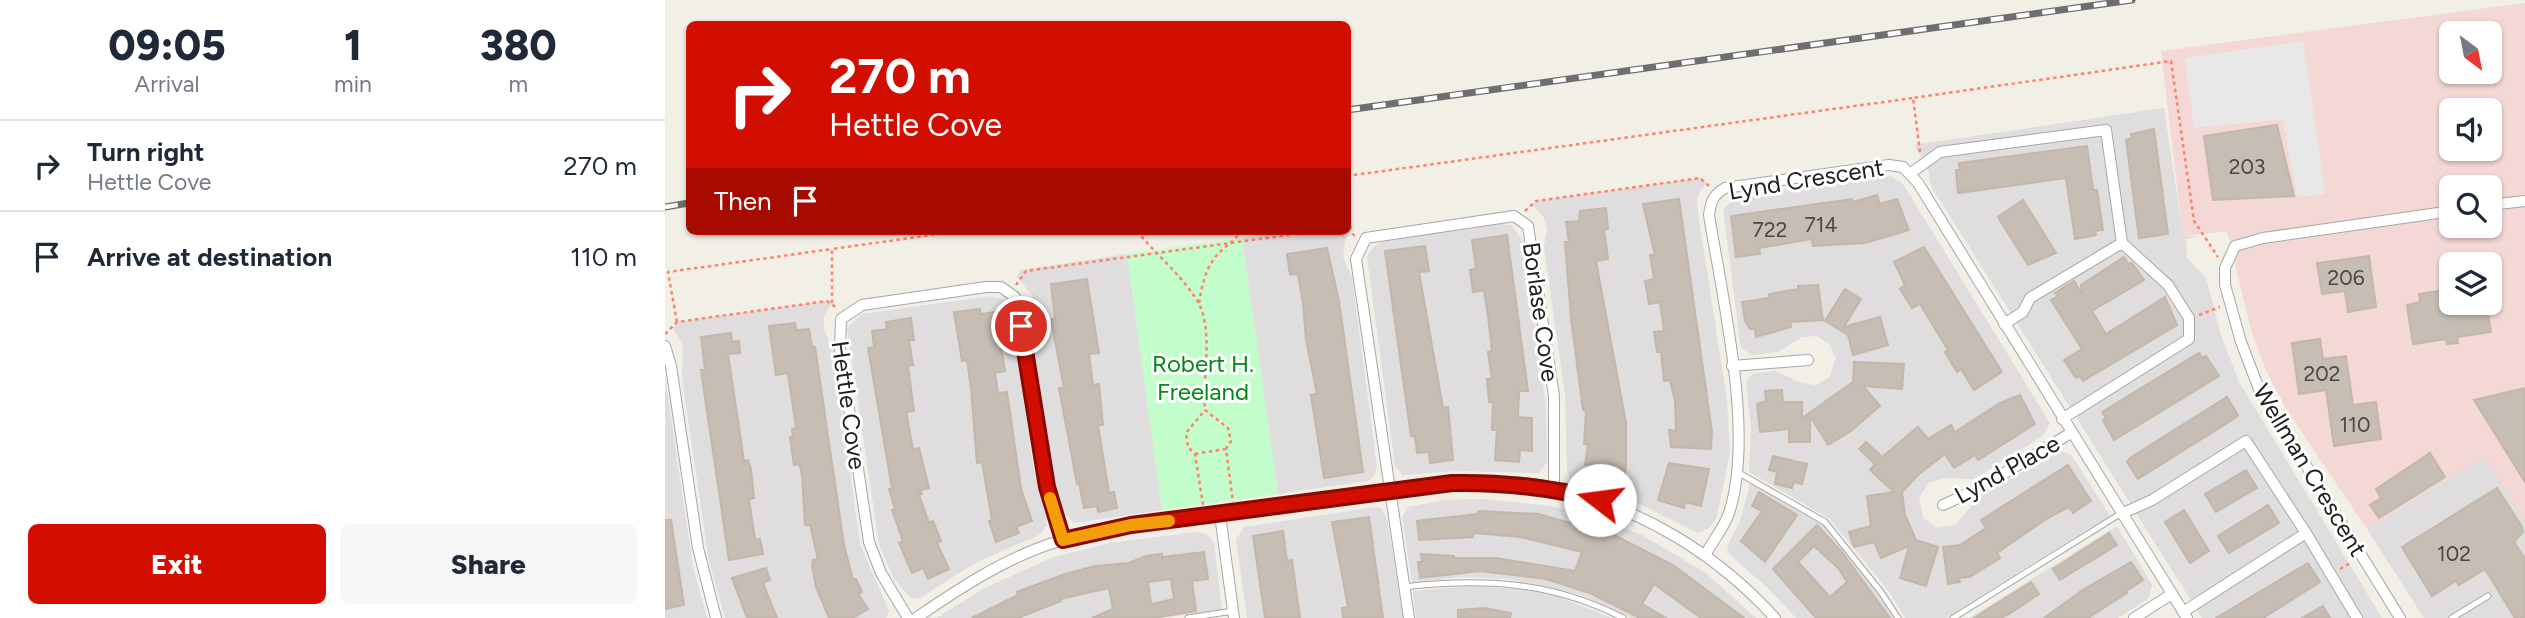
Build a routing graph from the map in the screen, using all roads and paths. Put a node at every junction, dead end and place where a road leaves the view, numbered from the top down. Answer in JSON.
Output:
{"nodes":[{"id":1,"x":1913,"y":98,"type":"junction"},
{"id":2,"x":1921,"y":157,"type":"dead end"},
{"id":3,"x":1910,"y":173,"type":"junction"},
{"id":4,"x":1351,"y":175,"type":"edge"},
{"id":5,"x":1706,"y":183,"type":"dead end"},
{"id":6,"x":2525,"y":201,"type":"edge"},
{"id":7,"x":2502,"y":204,"type":"edge"},
{"id":8,"x":1533,"y":205,"type":"dead end"},
{"id":9,"x":2439,"y":213,"type":"edge"},
{"id":10,"x":932,"y":235,"type":"edge"},
{"id":11,"x":1140,"y":235,"type":"edge"},
{"id":12,"x":1238,"y":235,"type":"edge"},
{"id":13,"x":1290,"y":235,"type":"edge"},
{"id":14,"x":1233,"y":243,"type":"junction"},
{"id":15,"x":2122,"y":243,"type":"junction"},
{"id":16,"x":832,"y":249,"type":"junction"},
{"id":17,"x":1154,"y":254,"type":"junction"},
{"id":18,"x":2225,"y":268,"type":"junction"},
{"id":19,"x":667,"y":272,"type":"edge"},
{"id":20,"x":1021,"y":277,"type":"dead end"},
{"id":21,"x":1199,"y":303,"type":"junction"},
{"id":22,"x":2215,"y":309,"type":"dead end"},
{"id":23,"x":2189,"y":318,"type":"junction"},
{"id":24,"x":677,"y":322,"type":"junction"},
{"id":25,"x":2004,"y":324,"type":"junction"},
{"id":26,"x":665,"y":334,"type":"edge"},
{"id":27,"x":665,"y":346,"type":"edge"},
{"id":28,"x":1808,"y":360,"type":"dead end"},
{"id":29,"x":1732,"y":366,"type":"junction"},
{"id":30,"x":1205,"y":410,"type":"junction"},
{"id":31,"x":2062,"y":419,"type":"junction"},
{"id":32,"x":2071,"y":433,"type":"junction"},
{"id":33,"x":1226,"y":449,"type":"junction"},
{"id":34,"x":1195,"y":454,"type":"junction"},
{"id":35,"x":1739,"y":473,"type":"junction"},
{"id":36,"x":1553,"y":488,"type":"junction"},
{"id":37,"x":1390,"y":491,"type":"junction"},
{"id":38,"x":1943,"y":505,"type":"dead end"},
{"id":39,"x":1234,"y":513,"type":"junction"},
{"id":40,"x":2121,"y":514,"type":"junction"},
{"id":41,"x":1220,"y":515,"type":"junction"},
{"id":42,"x":1205,"y":517,"type":"junction"},
{"id":43,"x":2306,"y":534,"type":"junction"},
{"id":44,"x":1063,"y":540,"type":"junction"},
{"id":45,"x":1706,"y":554,"type":"junction"},
{"id":46,"x":1403,"y":587,"type":"junction"},
{"id":47,"x":2172,"y":594,"type":"junction"},
{"id":48,"x":2488,"y":596,"type":"dead end"},
{"id":49,"x":1234,"y":614,"type":"edge"},
{"id":50,"x":2185,"y":615,"type":"edge"},
{"id":51,"x":2460,"y":616,"type":"edge"},
{"id":52,"x":716,"y":618,"type":"edge"},
{"id":53,"x":908,"y":618,"type":"edge"},
{"id":54,"x":916,"y":618,"type":"edge"},
{"id":55,"x":1188,"y":618,"type":"edge"},
{"id":56,"x":1409,"y":618,"type":"edge"},
{"id":57,"x":1623,"y":618,"type":"edge"},
{"id":58,"x":1776,"y":618,"type":"edge"},
{"id":59,"x":1898,"y":618,"type":"edge"},
{"id":60,"x":1953,"y":618,"type":"edge"},
{"id":61,"x":2134,"y":618,"type":"edge"},
{"id":62,"x":2357,"y":618,"type":"edge"},
{"id":63,"x":2400,"y":618,"type":"edge"},
{"id":64,"x":2452,"y":618,"type":"edge"}],
"edges":[{"from":1,"to":2,"type":"path"},
{"from":1,"to":4,"type":"path"},
{"from":1,"to":18,"type":"path"},
{"from":3,"to":15,"type":"street"},
{"from":3,"to":25,"type":"street","name":"Lynd Crescent"},
{"from":3,"to":29,"type":"street","name":"Lynd Crescent"},
{"from":5,"to":8,"type":"path"},
{"from":6,"to":7,"type":"street"},
{"from":9,"to":18,"type":"street"},
{"from":10,"to":16,"type":"path"},
{"from":11,"to":17,"type":"path"},
{"from":12,"to":14,"type":"path"},
{"from":13,"to":14,"type":"path"},
{"from":14,"to":17,"type":"path"},
{"from":14,"to":21,"type":"path"},
{"from":15,"to":23,"type":"street"},
{"from":15,"to":25,"type":"street"},
{"from":16,"to":19,"type":"path"},
{"from":16,"to":24,"type":"path"},
{"from":17,"to":20,"type":"path"},
{"from":17,"to":21,"type":"path"},
{"from":18,"to":63,"type":"street","name":"Wellman Crescent"},
{"from":19,"to":24,"type":"path"},
{"from":21,"to":30,"type":"path"},
{"from":22,"to":23,"type":"path"},
{"from":23,"to":31,"type":"street"},
{"from":24,"to":26,"type":"path"},
{"from":25,"to":31,"type":"street","name":"Lynd Crescent"},
{"from":27,"to":52,"type":"street"},
{"from":28,"to":29,"type":"street"},
{"from":29,"to":35,"type":"street","name":"Lynd Crescent"},
{"from":30,"to":33,"type":"path"},
{"from":30,"to":34,"type":"path"},
{"from":31,"to":32,"type":"street","name":"Lynd Crescent"},
{"from":32,"to":38,"type":"street","name":"Lynd Place"},
{"from":32,"to":40,"type":"street","name":"Lynd Crescent"},
{"from":33,"to":34,"type":"path"},
{"from":33,"to":39,"type":"path"},
{"from":34,"to":42,"type":"path"},
{"from":35,"to":45,"type":"street","name":"Lynd Crescent"},
{"from":35,"to":59,"type":"lane"},
{"from":36,"to":37,"type":"street"},
{"from":36,"to":37,"type":"street","name":"Borlase Cove"},
{"from":36,"to":45,"type":"street"},
{"from":37,"to":39,"type":"street"},
{"from":37,"to":46,"type":"street"},
{"from":39,"to":41,"type":"street"},
{"from":40,"to":43,"type":"street"},
{"from":40,"to":47,"type":"street","name":"Lynd Crescent"},
{"from":40,"to":60,"type":"lane"},
{"from":41,"to":42,"type":"street"},
{"from":41,"to":49,"type":"street"},
{"from":42,"to":44,"type":"street"},
{"from":43,"to":50,"type":"street"},
{"from":43,"to":62,"type":"street"},
{"from":44,"to":53,"type":"street","name":"Hettle Cove"},
{"from":44,"to":54,"type":"street"},
{"from":45,"to":58,"type":"street"},
{"from":46,"to":56,"type":"street"},
{"from":46,"to":57,"type":"lane"},
{"from":47,"to":50,"type":"street","name":"Lynd Crescent"},
{"from":47,"to":61,"type":"street"},
{"from":48,"to":51,"type":"lane"},
{"from":49,"to":55,"type":"lane"},
{"from":51,"to":64,"type":"lane"}]}
